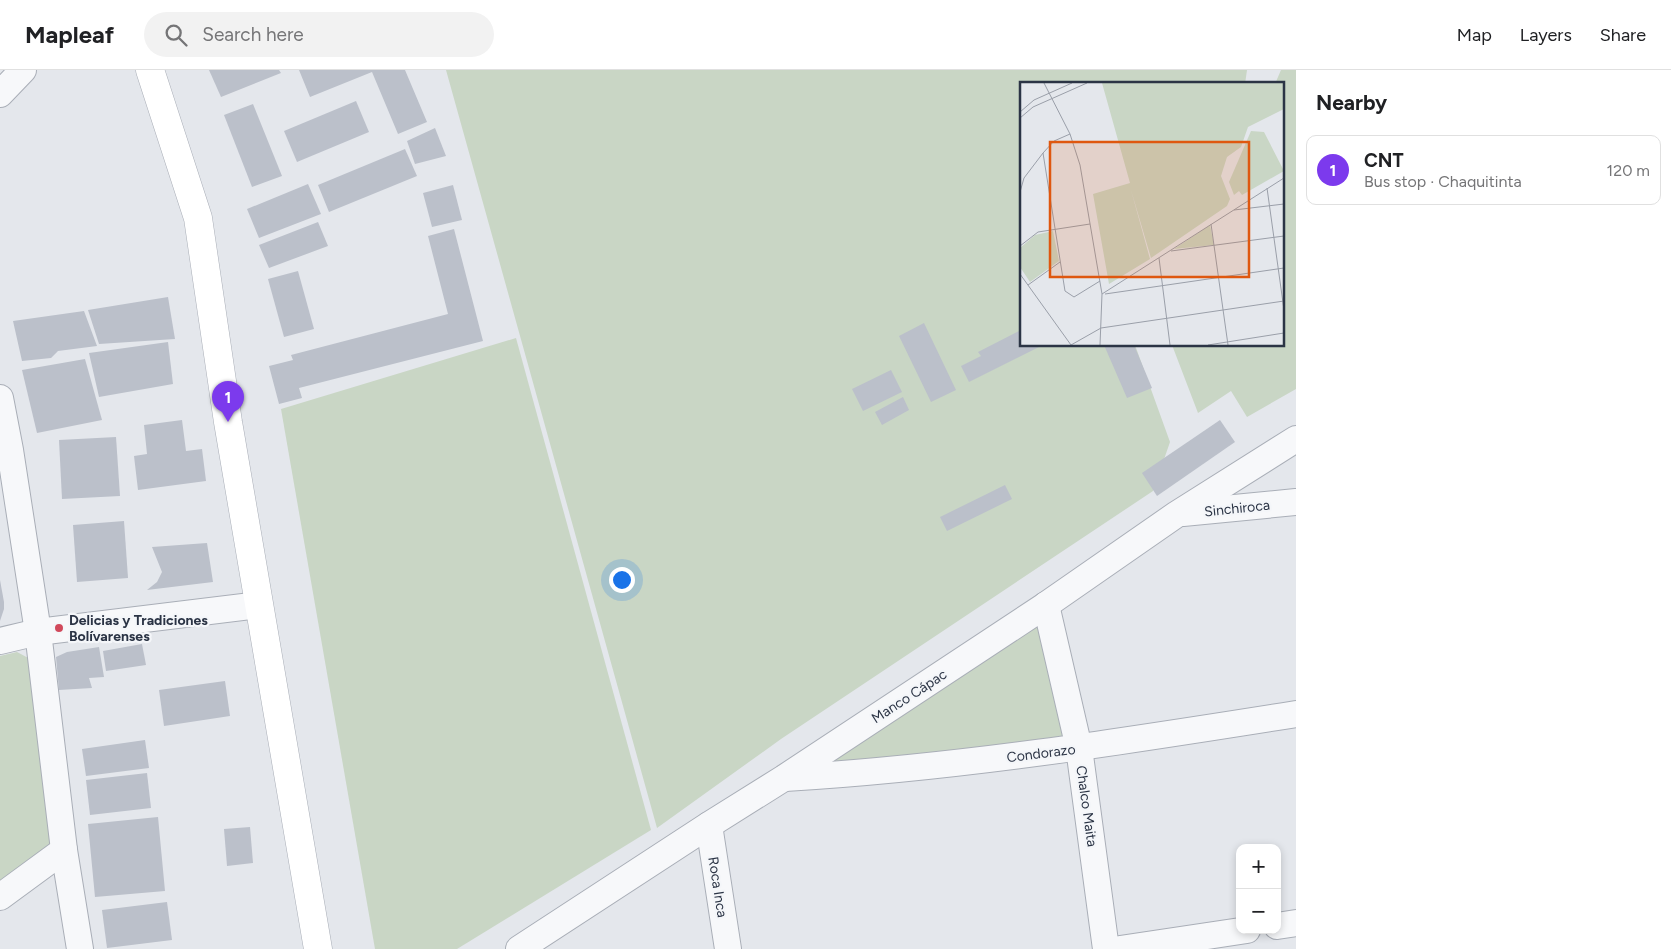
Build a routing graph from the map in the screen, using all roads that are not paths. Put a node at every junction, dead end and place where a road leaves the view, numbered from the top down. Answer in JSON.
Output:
{"nodes":[{"id":1,"x":23,"y":70,"type":"edge"},
{"id":2,"x":150,"y":70,"type":"edge"},
{"id":3,"x":0,"y":94,"type":"edge"},
{"id":4,"x":0,"y":398,"type":"edge"},
{"id":5,"x":1296,"y":439,"type":"edge"},
{"id":6,"x":1296,"y":502,"type":"edge"},
{"id":7,"x":1177,"y":514,"type":"junction"},
{"id":8,"x":259,"y":605,"type":"junction"},
{"id":9,"x":1046,"y":605,"type":"junction"},
{"id":10,"x":38,"y":632,"type":"junction"},
{"id":11,"x":0,"y":641,"type":"edge"},
{"id":12,"x":1296,"y":714,"type":"edge"},
{"id":13,"x":1079,"y":748,"type":"junction"},
{"id":14,"x":784,"y":778,"type":"junction"},
{"id":15,"x":709,"y":825,"type":"junction"},
{"id":16,"x":64,"y":850,"type":"junction"},
{"id":17,"x":0,"y":897,"type":"edge"},
{"id":18,"x":1296,"y":923,"type":"edge"},
{"id":19,"x":1281,"y":925,"type":"edge"},
{"id":20,"x":1236,"y":932,"type":"edge"},
{"id":21,"x":80,"y":949,"type":"edge"},
{"id":22,"x":318,"y":949,"type":"edge"},
{"id":23,"x":519,"y":949,"type":"edge"},
{"id":24,"x":728,"y":949,"type":"edge"},
{"id":25,"x":1106,"y":949,"type":"edge"},
{"id":26,"x":1120,"y":949,"type":"edge"}],
"edges":[{"from":1,"to":3,"type":"street"},
{"from":2,"to":8,"type":"street"},
{"from":4,"to":10,"type":"street"},
{"from":5,"to":7,"type":"street","name":"Manco Cápac"},
{"from":6,"to":7,"type":"street","name":"Sinchiroca"},
{"from":7,"to":9,"type":"street","name":"Manco Cápac"},
{"from":8,"to":10,"type":"street"},
{"from":8,"to":22,"type":"street"},
{"from":9,"to":13,"type":"street","name":"Chalco Maita"},
{"from":9,"to":14,"type":"street","name":"Manco Cápac"},
{"from":10,"to":11,"type":"street"},
{"from":10,"to":16,"type":"street"},
{"from":12,"to":13,"type":"street","name":"Condorazo"},
{"from":13,"to":14,"type":"street","name":"Condorazo"},
{"from":13,"to":25,"type":"street","name":"Chalco Maita"},
{"from":14,"to":15,"type":"street","name":"Manco Cápac"},
{"from":15,"to":23,"type":"street","name":"Manco Cápac"},
{"from":15,"to":24,"type":"street","name":"Roca Inca"},
{"from":16,"to":17,"type":"street"},
{"from":16,"to":21,"type":"street"},
{"from":18,"to":19,"type":"street"},
{"from":20,"to":26,"type":"street"}]}
